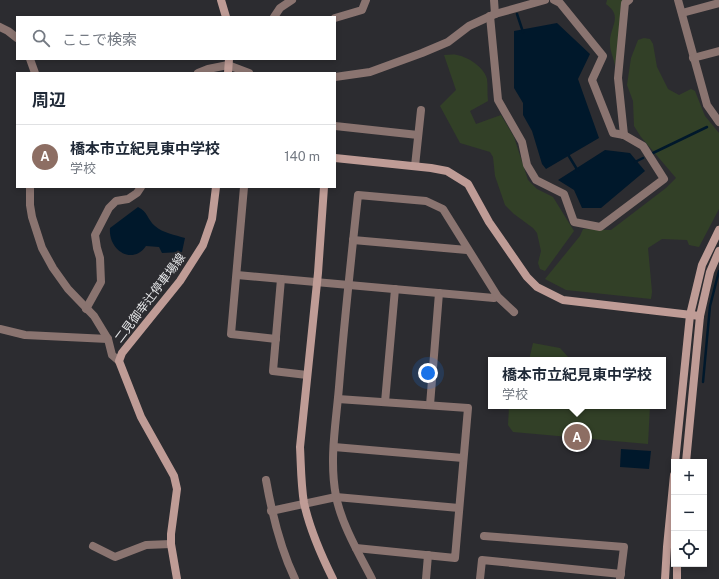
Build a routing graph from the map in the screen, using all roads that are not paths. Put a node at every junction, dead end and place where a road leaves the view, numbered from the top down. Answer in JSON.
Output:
{"nodes":[{"id":1,"x":221,"y":0,"type":"edge"},
{"id":2,"x":292,"y":0,"type":"edge"},
{"id":3,"x":366,"y":0,"type":"edge"},
{"id":4,"x":494,"y":0,"type":"edge"},
{"id":5,"x":545,"y":0,"type":"edge"},
{"id":6,"x":629,"y":0,"type":"edge"},
{"id":7,"x":678,"y":0,"type":"edge"},
{"id":8,"x":558,"y":1,"type":"edge"},
{"id":9,"x":719,"y":3,"type":"edge"},
{"id":10,"x":682,"y":13,"type":"junction"},
{"id":11,"x":492,"y":15,"type":"junction"},
{"id":12,"x":226,"y":16,"type":"edge"},
{"id":13,"x":275,"y":16,"type":"edge"},
{"id":14,"x":336,"y":18,"type":"edge"},
{"id":15,"x":0,"y":27,"type":"edge"},
{"id":16,"x":16,"y":37,"type":"edge"},
{"id":17,"x":719,"y":51,"type":"edge"},
{"id":18,"x":693,"y":58,"type":"junction"},
{"id":19,"x":30,"y":60,"type":"edge"},
{"id":20,"x":228,"y":66,"type":"edge"},
{"id":21,"x":35,"y":72,"type":"edge"},
{"id":22,"x":200,"y":72,"type":"edge"},
{"id":23,"x":246,"y":72,"type":"edge"},
{"id":24,"x":336,"y":77,"type":"edge"},
{"id":25,"x":421,"y":110,"type":"dead end"},
{"id":26,"x":719,"y":122,"type":"edge"},
{"id":27,"x":336,"y":126,"type":"edge"},
{"id":28,"x":418,"y":135,"type":"junction"},
{"id":29,"x":624,"y":135,"type":"junction"},
{"id":30,"x":336,"y":158,"type":"edge"},
{"id":31,"x":415,"y":166,"type":"junction"},
{"id":32,"x":30,"y":188,"type":"edge"},
{"id":33,"x":141,"y":188,"type":"edge"},
{"id":34,"x":216,"y":188,"type":"edge"},
{"id":35,"x":244,"y":188,"type":"edge"},
{"id":36,"x":324,"y":188,"type":"edge"},
{"id":37,"x":719,"y":230,"type":"edge"},
{"id":38,"x":353,"y":240,"type":"junction"},
{"id":39,"x":467,"y":250,"type":"junction"},
{"id":40,"x":719,"y":251,"type":"edge"},
{"id":41,"x":237,"y":275,"type":"junction"},
{"id":42,"x":281,"y":279,"type":"junction"},
{"id":43,"x":317,"y":282,"type":"junction"},
{"id":44,"x":348,"y":285,"type":"junction"},
{"id":45,"x":395,"y":289,"type":"junction"},
{"id":46,"x":439,"y":293,"type":"junction"},
{"id":47,"x":494,"y":298,"type":"dead end"},
{"id":48,"x":86,"y":308,"type":"junction"},
{"id":49,"x":514,"y":312,"type":"dead end"},
{"id":50,"x":690,"y":315,"type":"junction"},
{"id":51,"x":700,"y":316,"type":"junction"},
{"id":52,"x":0,"y":329,"type":"edge"},
{"id":53,"x":108,"y":339,"type":"junction"},
{"id":54,"x":276,"y":339,"type":"junction"},
{"id":55,"x":119,"y":361,"type":"junction"},
{"id":56,"x":307,"y":375,"type":"junction"},
{"id":57,"x":338,"y":399,"type":"junction"},
{"id":58,"x":384,"y":402,"type":"junction"},
{"id":59,"x":430,"y":405,"type":"junction"},
{"id":60,"x":334,"y":447,"type":"junction"},
{"id":61,"x":463,"y":458,"type":"junction"},
{"id":62,"x":675,"y":459,"type":"edge"},
{"id":63,"x":686,"y":459,"type":"edge"},
{"id":64,"x":266,"y":480,"type":"dead end"},
{"id":65,"x":672,"y":495,"type":"edge"},
{"id":66,"x":336,"y":497,"type":"junction"},
{"id":67,"x":304,"y":504,"type":"junction"},
{"id":68,"x":459,"y":508,"type":"junction"},
{"id":69,"x":272,"y":511,"type":"junction"},
{"id":70,"x":484,"y":536,"type":"dead end"},
{"id":71,"x":171,"y":544,"type":"junction"},
{"id":72,"x":93,"y":546,"type":"dead end"},
{"id":73,"x":356,"y":548,"type":"junction"},
{"id":74,"x":428,"y":555,"type":"junction"},
{"id":75,"x":678,"y":567,"type":"edge"},
{"id":76,"x":621,"y":576,"type":"edge"},
{"id":77,"x":178,"y":579,"type":"edge"},
{"id":78,"x":295,"y":579,"type":"edge"},
{"id":79,"x":333,"y":579,"type":"edge"},
{"id":80,"x":372,"y":579,"type":"edge"},
{"id":81,"x":426,"y":579,"type":"edge"},
{"id":82,"x":480,"y":579,"type":"edge"},
{"id":83,"x":665,"y":579,"type":"edge"},
{"id":84,"x":677,"y":579,"type":"edge"}],
"edges":[{"from":1,"to":12,"type":"street"},
{"from":2,"to":13,"type":"street"},
{"from":3,"to":14,"type":"street"},
{"from":4,"to":11,"type":"street"},
{"from":5,"to":11,"type":"street"},
{"from":6,"to":29,"type":"street"},
{"from":7,"to":10,"type":"street"},
{"from":8,"to":29,"type":"street"},
{"from":9,"to":10,"type":"street"},
{"from":10,"to":18,"type":"street"},
{"from":11,"to":24,"type":"street"},
{"from":11,"to":29,"type":"street"},
{"from":15,"to":16,"type":"street"},
{"from":17,"to":18,"type":"street"},
{"from":18,"to":26,"type":"street"},
{"from":19,"to":21,"type":"street"},
{"from":20,"to":22,"type":"street"},
{"from":20,"to":23,"type":"street"},
{"from":25,"to":28,"type":"street"},
{"from":27,"to":28,"type":"street"},
{"from":28,"to":31,"type":"street"},
{"from":30,"to":31,"type":"street"},
{"from":31,"to":50,"type":"street"},
{"from":32,"to":48,"type":"street"},
{"from":33,"to":48,"type":"street"},
{"from":34,"to":55,"type":"street","name":"二見御幸辻停車場線"},
{"from":35,"to":41,"type":"street"},
{"from":36,"to":43,"type":"street"},
{"from":37,"to":50,"type":"street"},
{"from":38,"to":39,"type":"street"},
{"from":38,"to":39,"type":"street"},
{"from":38,"to":44,"type":"street"},
{"from":39,"to":49,"type":"street"},
{"from":40,"to":51,"type":"street"},
{"from":41,"to":42,"type":"street"},
{"from":41,"to":54,"type":"street"},
{"from":42,"to":43,"type":"street"},
{"from":42,"to":54,"type":"street"},
{"from":43,"to":44,"type":"street"},
{"from":43,"to":56,"type":"street"},
{"from":44,"to":45,"type":"street"},
{"from":44,"to":57,"type":"street"},
{"from":45,"to":46,"type":"street"},
{"from":45,"to":58,"type":"street"},
{"from":46,"to":47,"type":"street"},
{"from":46,"to":59,"type":"street"},
{"from":48,"to":53,"type":"street"},
{"from":50,"to":51,"type":"street"},
{"from":50,"to":62,"type":"street"},
{"from":51,"to":63,"type":"street"},
{"from":52,"to":53,"type":"street"},
{"from":53,"to":55,"type":"street"},
{"from":54,"to":56,"type":"street"},
{"from":55,"to":71,"type":"street","name":"二見御幸辻停車場線"},
{"from":56,"to":67,"type":"street"},
{"from":57,"to":58,"type":"street"},
{"from":57,"to":60,"type":"street"},
{"from":58,"to":59,"type":"street"},
{"from":59,"to":61,"type":"street"},
{"from":60,"to":61,"type":"street"},
{"from":60,"to":66,"type":"street"},
{"from":61,"to":68,"type":"street"},
{"from":64,"to":69,"type":"street"},
{"from":65,"to":83,"type":"street"},
{"from":66,"to":67,"type":"street"},
{"from":66,"to":68,"type":"street"},
{"from":66,"to":73,"type":"street"},
{"from":67,"to":69,"type":"street"},
{"from":67,"to":79,"type":"street"},
{"from":68,"to":74,"type":"street"},
{"from":69,"to":78,"type":"street"},
{"from":70,"to":76,"type":"street"},
{"from":71,"to":72,"type":"street"},
{"from":71,"to":77,"type":"street","name":"二見御幸辻停車場線"},
{"from":73,"to":74,"type":"street"},
{"from":73,"to":80,"type":"street"},
{"from":74,"to":81,"type":"street"},
{"from":75,"to":84,"type":"street"},
{"from":76,"to":82,"type":"street"}]}
